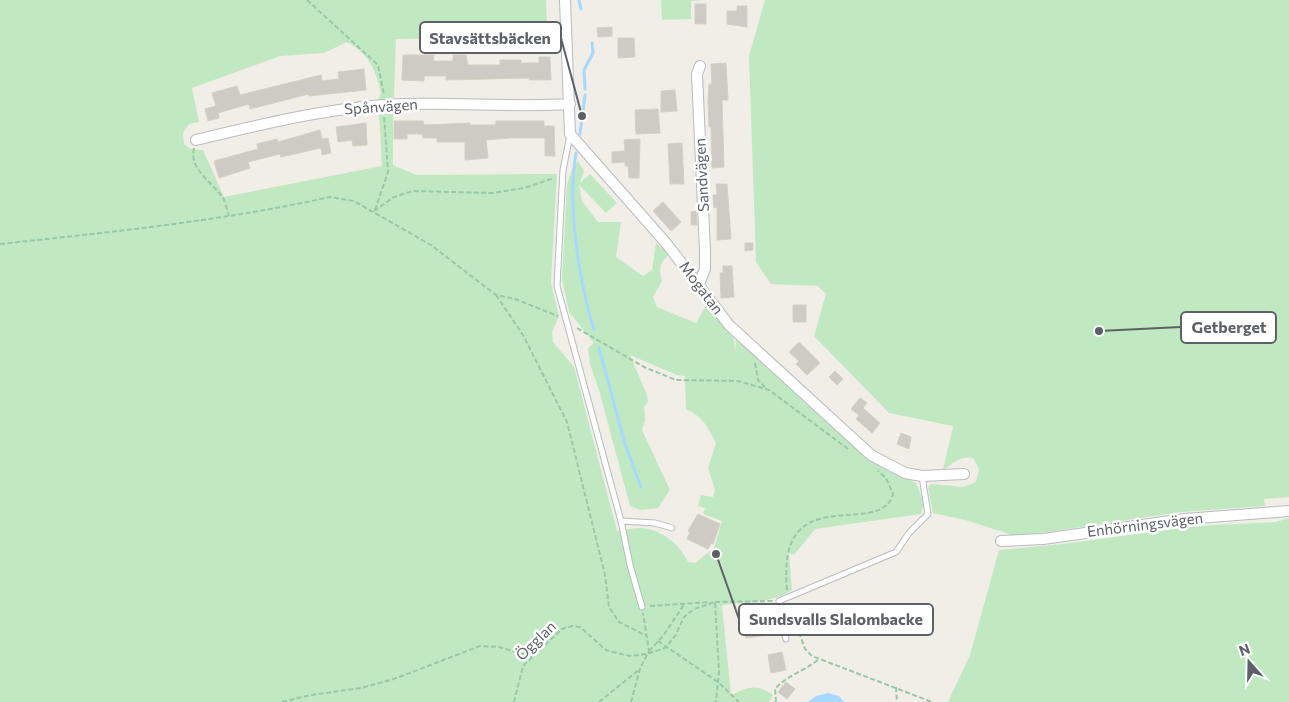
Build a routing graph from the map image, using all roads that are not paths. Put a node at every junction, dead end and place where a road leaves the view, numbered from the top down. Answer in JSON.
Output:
{"nodes":[{"id":1,"x":565,"y":0,"type":"edge"},
{"id":2,"x":700,"y":66,"type":"dead end"},
{"id":3,"x":570,"y":104,"type":"junction"},
{"id":4,"x":570,"y":134,"type":"junction"},
{"id":5,"x":196,"y":140,"type":"road end"},
{"id":6,"x":699,"y":284,"type":"junction"},
{"id":7,"x":964,"y":474,"type":"dead end"},
{"id":8,"x":922,"y":476,"type":"junction"},
{"id":9,"x":1289,"y":511,"type":"edge"},
{"id":10,"x":621,"y":521,"type":"junction"},
{"id":11,"x":672,"y":528,"type":"dead end"},
{"id":12,"x":1001,"y":541,"type":"dead end"},
{"id":13,"x":642,"y":607,"type":"road end"},
{"id":14,"x":786,"y":639,"type":"dead end"}],
"edges":[{"from":1,"to":3,"type":"street"},
{"from":2,"to":6,"type":"street","name":"Sandvägen"},
{"from":3,"to":4,"type":"street"},
{"from":3,"to":5,"type":"street","name":"Spånvägen"},
{"from":4,"to":6,"type":"street","name":"Mogatan"},
{"from":4,"to":10,"type":"lane"},
{"from":6,"to":8,"type":"street","name":"Mogatan"},
{"from":7,"to":8,"type":"street","name":"Mogatan"},
{"from":8,"to":14,"type":"lane"},
{"from":9,"to":12,"type":"street","name":"Enhörningsvägen"},
{"from":10,"to":11,"type":"lane"},
{"from":10,"to":13,"type":"lane"}]}
